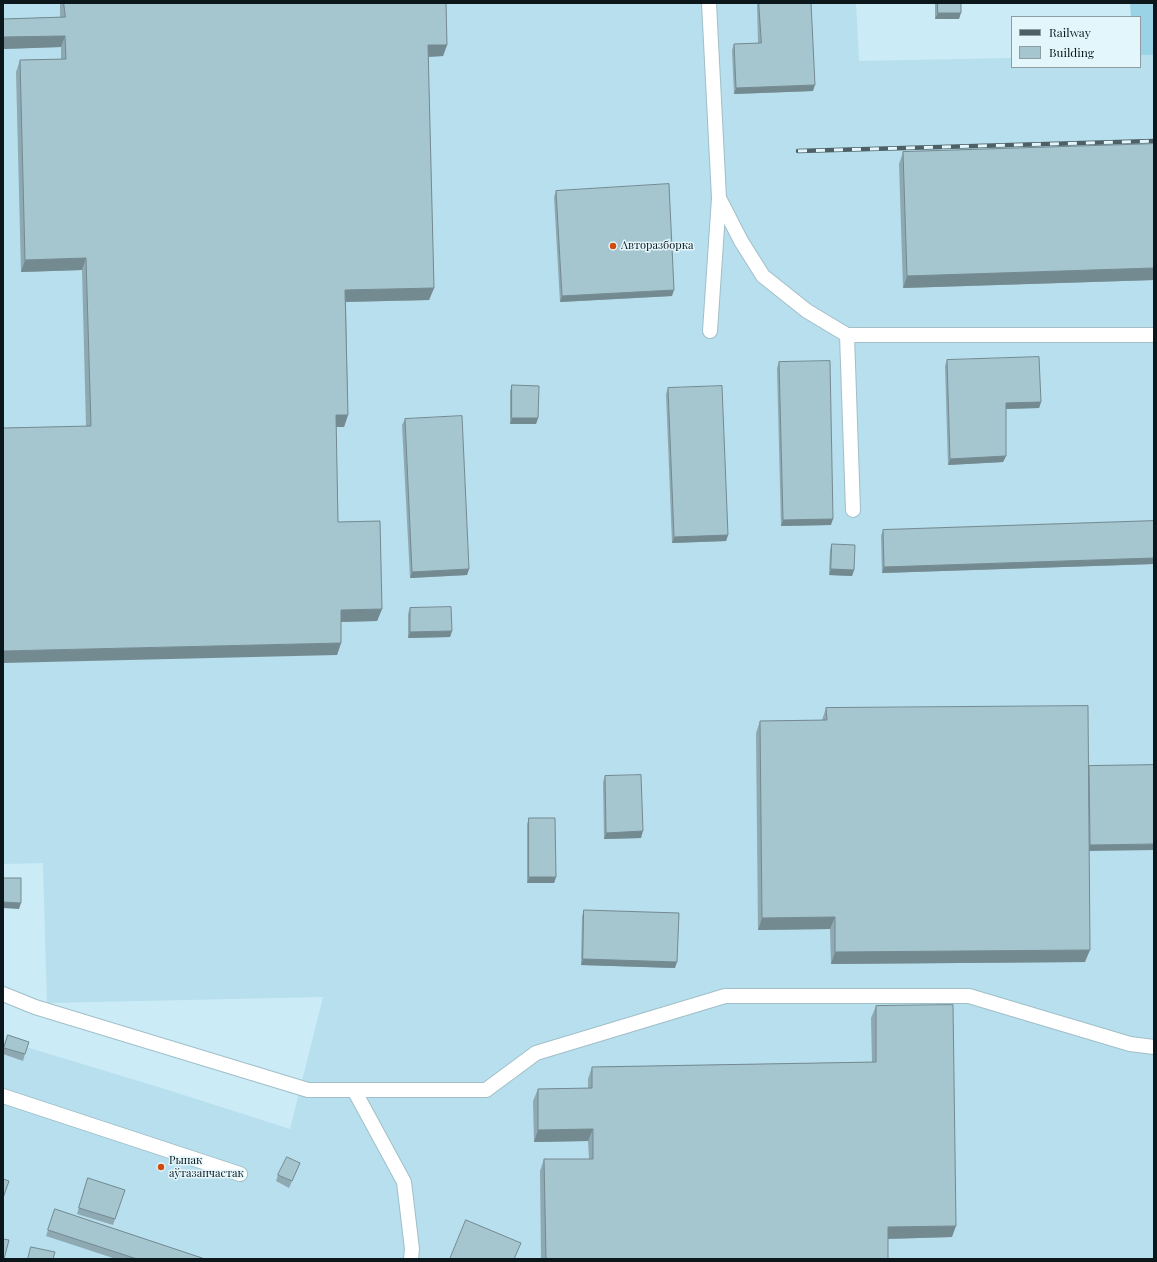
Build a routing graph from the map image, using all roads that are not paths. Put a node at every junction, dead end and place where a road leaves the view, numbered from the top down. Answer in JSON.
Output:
{"nodes":[{"id":1,"x":709,"y":3,"type":"edge"},
{"id":2,"x":719,"y":198,"type":"junction"},
{"id":3,"x":710,"y":331,"type":"dead end"},
{"id":4,"x":847,"y":335,"type":"junction"},
{"id":5,"x":1154,"y":335,"type":"edge"},
{"id":6,"x":853,"y":510,"type":"dead end"},
{"id":7,"x":3,"y":994,"type":"edge"},
{"id":8,"x":1154,"y":1047,"type":"edge"},
{"id":9,"x":354,"y":1090,"type":"junction"},
{"id":10,"x":3,"y":1096,"type":"edge"},
{"id":11,"x":240,"y":1174,"type":"dead end"},
{"id":12,"x":411,"y":1259,"type":"edge"}],
"edges":[{"from":1,"to":2,"type":"lane"},
{"from":2,"to":3,"type":"lane"},
{"from":2,"to":4,"type":"lane"},
{"from":4,"to":5,"type":"lane"},
{"from":4,"to":6,"type":"lane"},
{"from":7,"to":9,"type":"lane"},
{"from":8,"to":9,"type":"lane"},
{"from":9,"to":12,"type":"lane"},
{"from":10,"to":11,"type":"lane"}]}
